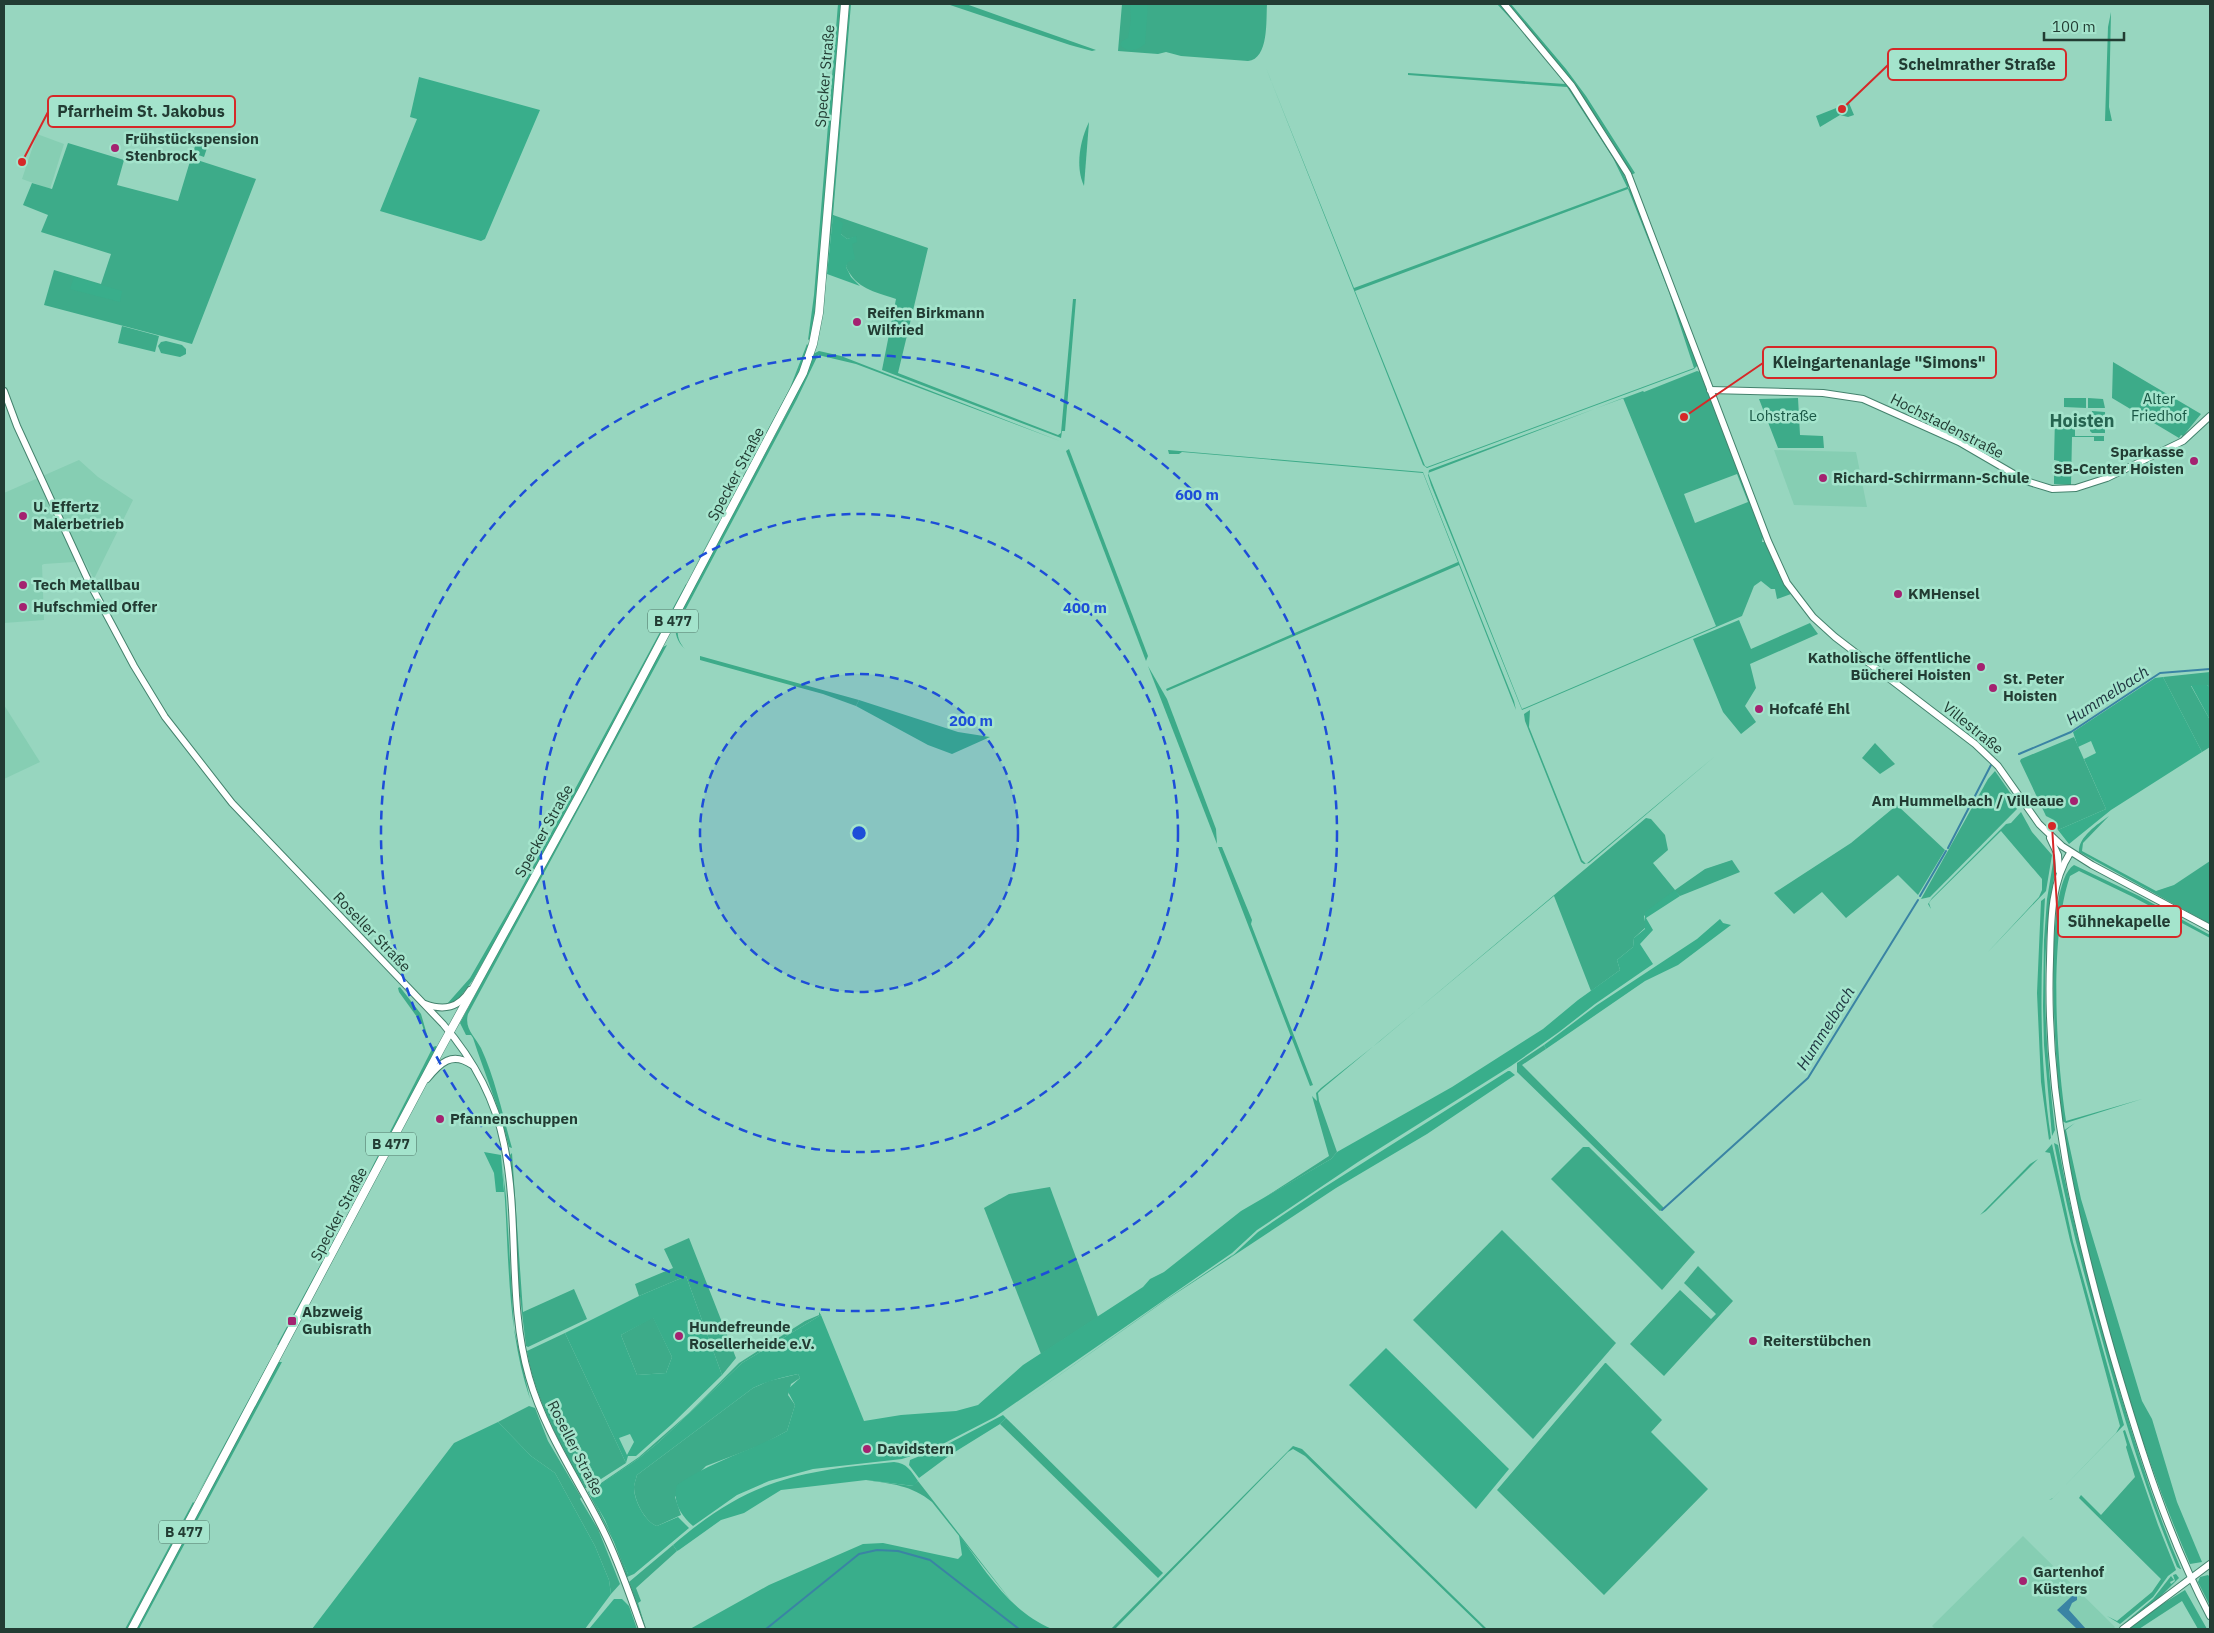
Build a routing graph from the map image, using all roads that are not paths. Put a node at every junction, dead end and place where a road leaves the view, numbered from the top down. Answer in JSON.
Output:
{"nodes":[{"id":1,"x":845,"y":4,"type":"edge"},
{"id":2,"x":1504,"y":4,"type":"edge"},
{"id":3,"x":4,"y":390,"type":"edge"},
{"id":4,"x":1710,"y":390,"type":"junction"},
{"id":5,"x":2210,"y":416,"type":"edge"},
{"id":6,"x":2048,"y":834,"type":"junction"},
{"id":7,"x":2070,"y":853,"type":"junction"},
{"id":8,"x":2059,"y":872,"type":"junction"},
{"id":9,"x":2210,"y":928,"type":"edge"},
{"id":10,"x":493,"y":953,"type":"junction"},
{"id":11,"x":424,"y":1004,"type":"junction"},
{"id":12,"x":450,"y":1032,"type":"junction"},
{"id":13,"x":475,"y":1068,"type":"junction"},
{"id":14,"x":422,"y":1086,"type":"junction"},
{"id":15,"x":2209,"y":1565,"type":"edge"},
{"id":16,"x":2191,"y":1578,"type":"junction"},
{"id":17,"x":2210,"y":1616,"type":"edge"},
{"id":18,"x":132,"y":1629,"type":"edge"},
{"id":19,"x":642,"y":1629,"type":"edge"},
{"id":20,"x":2123,"y":1629,"type":"edge"}],
"edges":[{"from":1,"to":10,"type":"main road","name":"Specker Straße","number":"B 477"},
{"from":2,"to":4,"type":"main road","name":"Villestraße"},
{"from":3,"to":11,"type":"main road","name":"Roseller Straße"},
{"from":4,"to":5,"type":"main road","name":"Hochstadenstraße"},
{"from":4,"to":6,"type":"main road","name":"Villestraße"},
{"from":6,"to":7,"type":"main road","name":"Villestraße"},
{"from":6,"to":8,"type":"main road"},
{"from":7,"to":8,"type":"main road"},
{"from":7,"to":9,"type":"main road","name":"Villestraße"},
{"from":8,"to":16,"type":"main road"},
{"from":10,"to":11,"type":"main road"},
{"from":10,"to":12,"type":"main road","name":"Specker Straße","number":"B 477"},
{"from":11,"to":12,"type":"main road","name":"Roseller Straße"},
{"from":12,"to":13,"type":"main road","name":"Roseller Straße"},
{"from":12,"to":14,"type":"main road","name":"Specker Straße","number":"B 477"},
{"from":13,"to":14,"type":"main road"},
{"from":13,"to":19,"type":"main road","name":"Roseller Straße"},
{"from":14,"to":18,"type":"main road","name":"Specker Straße","number":"B 477"},
{"from":15,"to":16,"type":"main road"},
{"from":16,"to":17,"type":"main road"},
{"from":16,"to":20,"type":"main road"}]}
